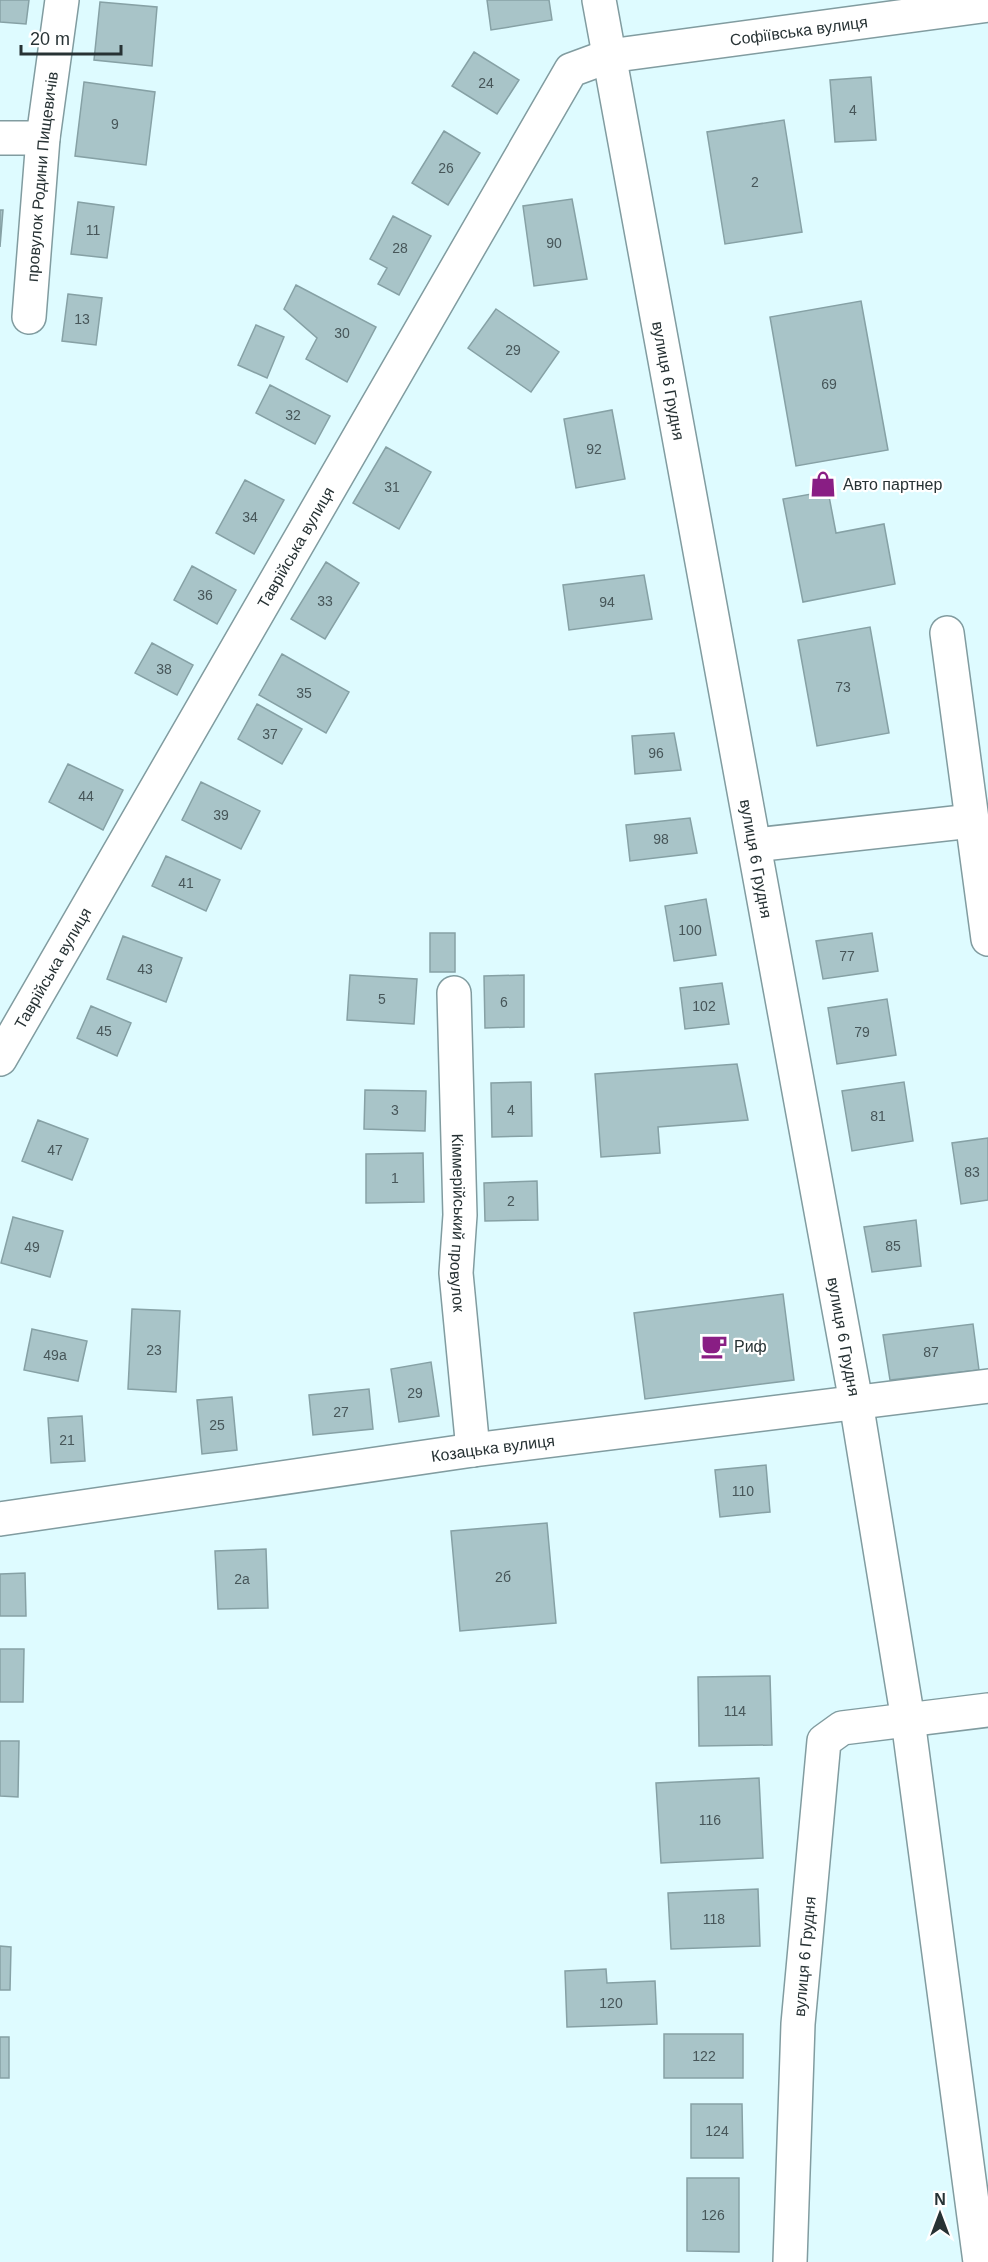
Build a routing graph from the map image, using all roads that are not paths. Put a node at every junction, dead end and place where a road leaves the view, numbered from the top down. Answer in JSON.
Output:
{"nodes":[{"id":1,"x":62,"y":0,"type":"edge"},
{"id":2,"x":599,"y":0,"type":"edge"},
{"id":3,"x":988,"y":5,"type":"edge"},
{"id":4,"x":609,"y":56,"type":"junction"},
{"id":5,"x":0,"y":138,"type":"edge"},
{"id":6,"x":43,"y":138,"type":"junction"},
{"id":7,"x":29,"y":316,"type":"dead end"},
{"id":8,"x":947,"y":633,"type":"dead end"},
{"id":9,"x":972,"y":821,"type":"junction"},
{"id":10,"x":754,"y":845,"type":"junction"},
{"id":11,"x":988,"y":939,"type":"edge"},
{"id":12,"x":454,"y":993,"type":"dead end"},
{"id":13,"x":0,"y":1059,"type":"edge"},
{"id":14,"x":988,"y":1386,"type":"edge"},
{"id":15,"x":856,"y":1402,"type":"junction"},
{"id":16,"x":473,"y":1450,"type":"junction"},
{"id":17,"x":0,"y":1519,"type":"edge"},
{"id":18,"x":988,"y":1710,"type":"edge"},
{"id":19,"x":908,"y":1720,"type":"junction"},
{"id":20,"x":790,"y":2262,"type":"edge"},
{"id":21,"x":981,"y":2262,"type":"edge"}],
"edges":[{"from":1,"to":6,"type":"street","name":"провулок Родини Пищевичів"},
{"from":2,"to":4,"type":"street","name":"вулиця 6 Грудня"},
{"from":3,"to":4,"type":"street","name":"Софіївська вулиця"},
{"from":4,"to":10,"type":"street","name":"вулиця 6 Грудня"},
{"from":4,"to":13,"type":"street","name":"Таврійська вулиця"},
{"from":5,"to":6,"type":"street"},
{"from":6,"to":7,"type":"street","name":"провулок Родини Пищевичів"},
{"from":8,"to":9,"type":"street"},
{"from":9,"to":10,"type":"street"},
{"from":9,"to":11,"type":"street"},
{"from":10,"to":15,"type":"street","name":"вулиця 6 Грудня"},
{"from":12,"to":16,"type":"street","name":"Кіммерійський провулок"},
{"from":14,"to":15,"type":"street","name":"Козацька вулиця"},
{"from":15,"to":16,"type":"street","name":"Козацька вулиця"},
{"from":15,"to":19,"type":"street","name":"вулиця 6 Грудня"},
{"from":16,"to":17,"type":"street","name":"Козацька вулиця"},
{"from":18,"to":19,"type":"street"},
{"from":19,"to":20,"type":"street","name":"вулиця 6 Грудня"},
{"from":19,"to":21,"type":"street","name":"вулиця 6 Грудня"}]}
